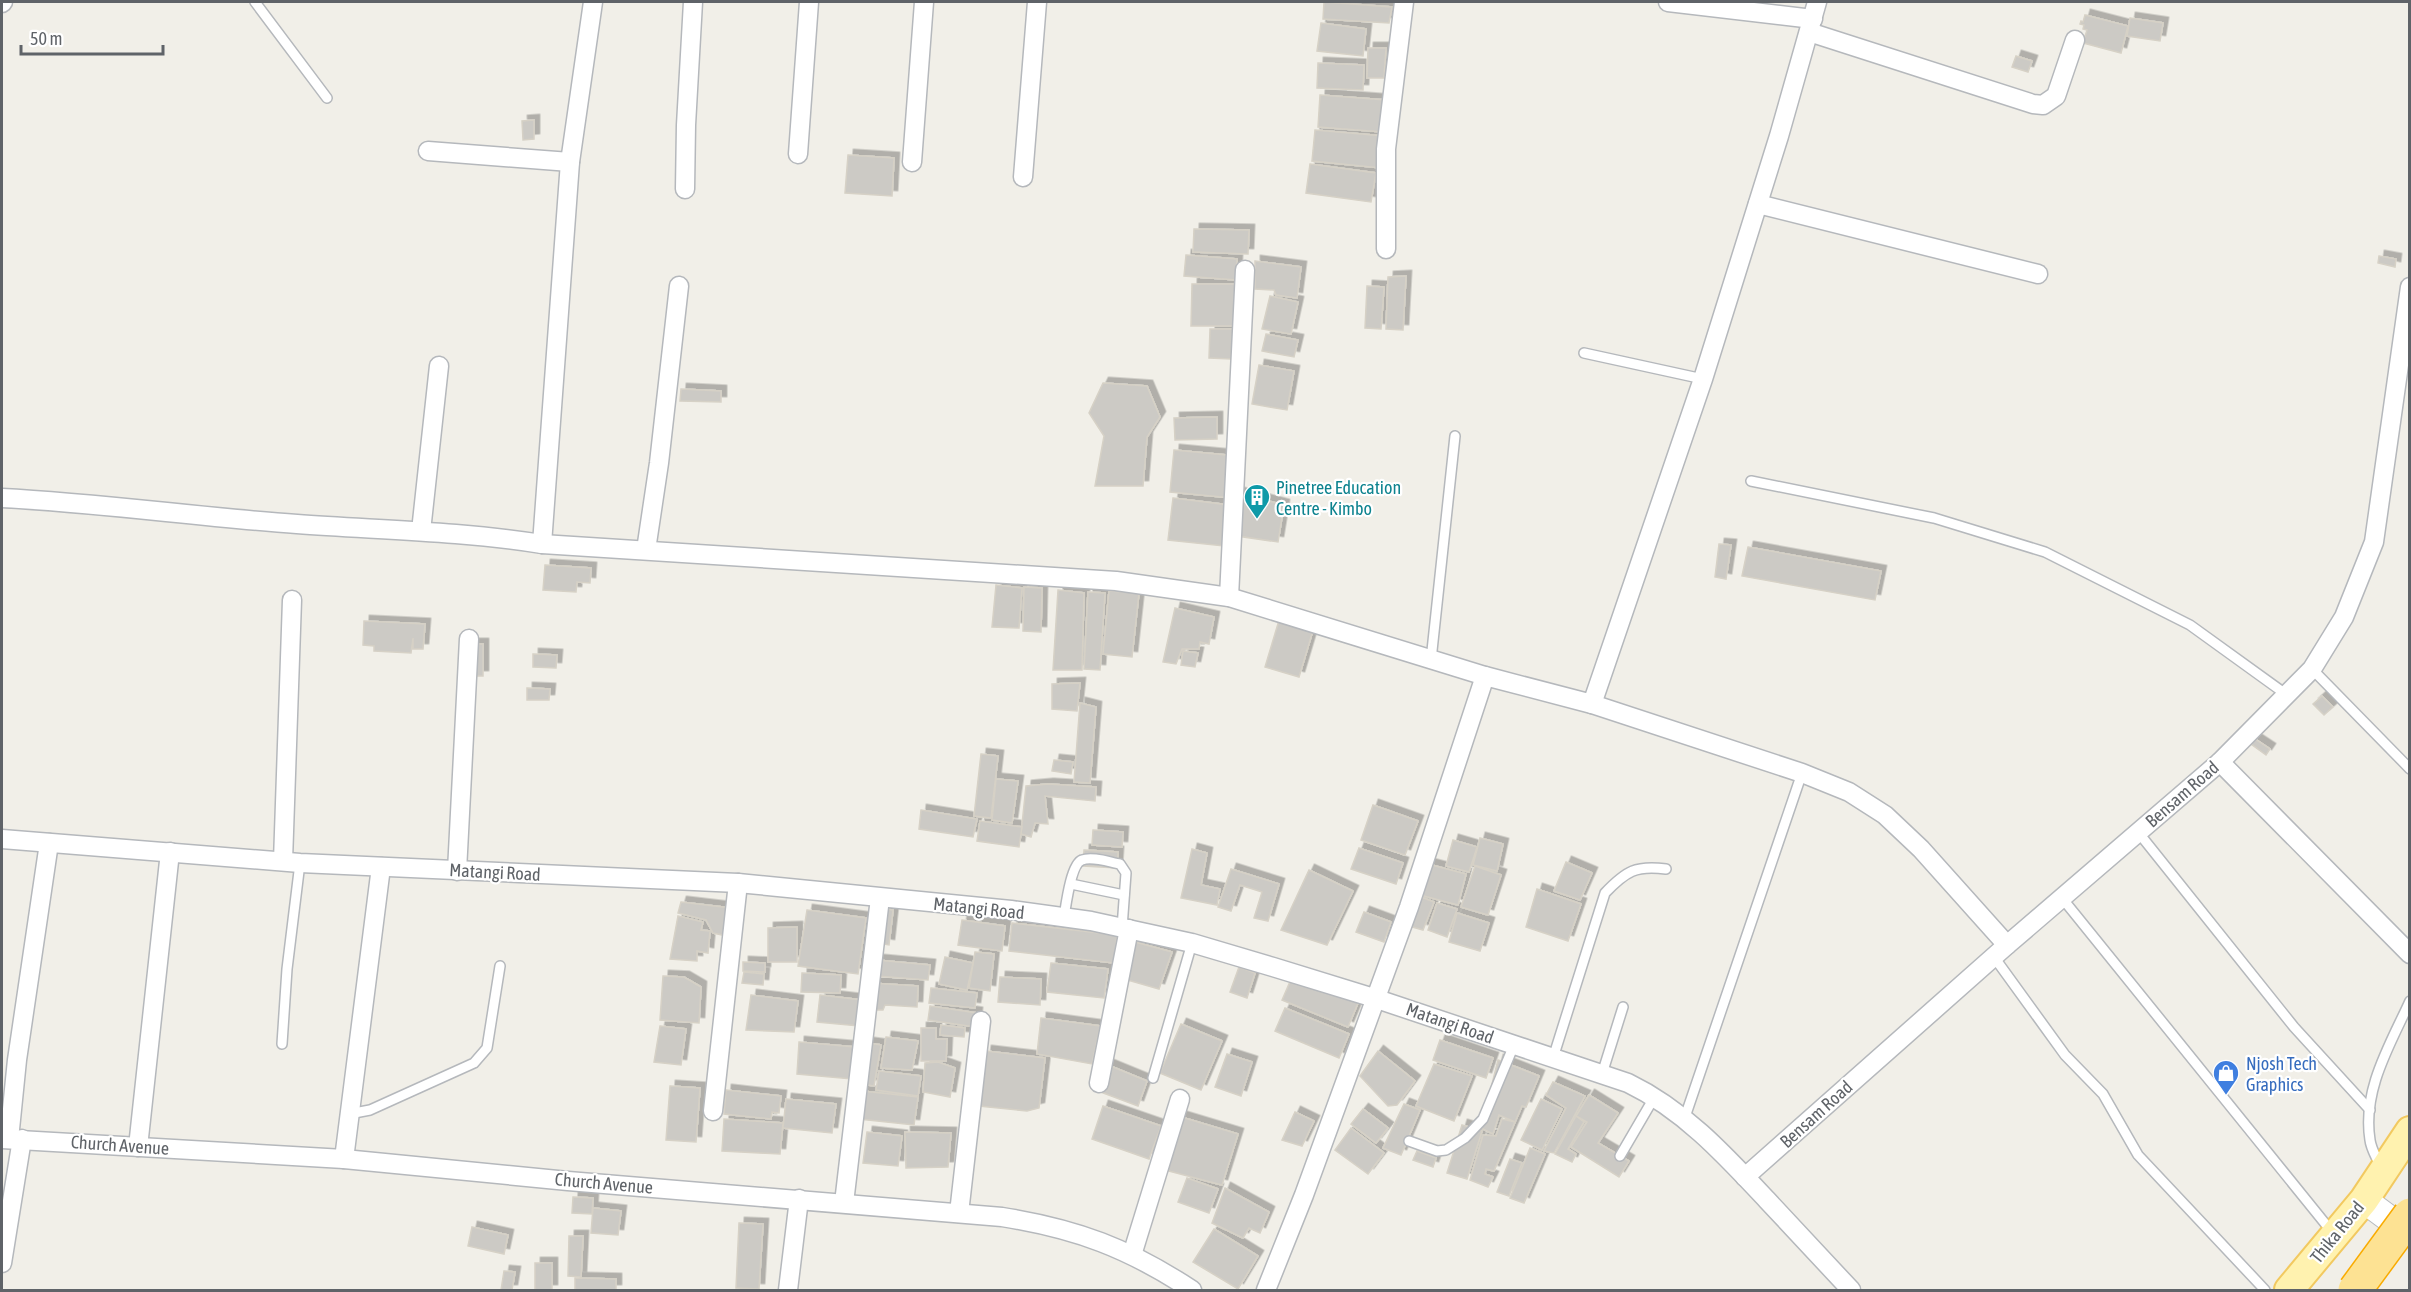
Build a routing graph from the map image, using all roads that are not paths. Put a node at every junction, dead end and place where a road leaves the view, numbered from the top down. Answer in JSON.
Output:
{"nodes":[{"id":1,"x":255,"y":2,"type":"edge"},
{"id":2,"x":593,"y":2,"type":"edge"},
{"id":3,"x":693,"y":2,"type":"edge"},
{"id":4,"x":809,"y":2,"type":"edge"},
{"id":5,"x":924,"y":2,"type":"edge"},
{"id":6,"x":1037,"y":2,"type":"edge"},
{"id":7,"x":1404,"y":2,"type":"edge"},
{"id":8,"x":1668,"y":2,"type":"edge"},
{"id":9,"x":1813,"y":18,"type":"edge"},
{"id":10,"x":2075,"y":40,"type":"dead end"},
{"id":11,"x":327,"y":98,"type":"dead end"},
{"id":12,"x":428,"y":151,"type":"dead end"},
{"id":13,"x":798,"y":154,"type":"dead end"},
{"id":14,"x":570,"y":162,"type":"junction"},
{"id":15,"x":912,"y":162,"type":"dead end"},
{"id":16,"x":1023,"y":177,"type":"dead end"},
{"id":17,"x":685,"y":189,"type":"dead end"},
{"id":18,"x":1758,"y":204,"type":"junction"},
{"id":19,"x":1386,"y":249,"type":"dead end"},
{"id":20,"x":1245,"y":270,"type":"dead end"},
{"id":21,"x":2038,"y":274,"type":"dead end"},
{"id":22,"x":679,"y":286,"type":"dead end"},
{"id":23,"x":2409,"y":287,"type":"edge"},
{"id":24,"x":1584,"y":353,"type":"dead end"},
{"id":25,"x":439,"y":366,"type":"dead end"},
{"id":26,"x":1703,"y":379,"type":"junction"},
{"id":27,"x":1455,"y":436,"type":"dead end"},
{"id":28,"x":1751,"y":481,"type":"dead end"},
{"id":29,"x":2,"y":498,"type":"edge"},
{"id":30,"x":421,"y":531,"type":"junction"},
{"id":31,"x":542,"y":544,"type":"junction"},
{"id":32,"x":646,"y":550,"type":"junction"},
{"id":33,"x":1229,"y":597,"type":"junction"},
{"id":34,"x":292,"y":600,"type":"dead end"},
{"id":35,"x":469,"y":639,"type":"dead end"},
{"id":36,"x":1431,"y":660,"type":"junction"},
{"id":37,"x":2312,"y":669,"type":"junction"},
{"id":38,"x":1485,"y":676,"type":"junction"},
{"id":39,"x":2287,"y":695,"type":"junction"},
{"id":40,"x":1592,"y":704,"type":"junction"},
{"id":41,"x":2220,"y":762,"type":"junction"},
{"id":42,"x":2409,"y":769,"type":"edge"},
{"id":43,"x":1802,"y":773,"type":"junction"},
{"id":44,"x":2138,"y":832,"type":"junction"},
{"id":45,"x":2,"y":839,"type":"edge"},
{"id":46,"x":49,"y":843,"type":"junction"},
{"id":47,"x":170,"y":852,"type":"junction"},
{"id":48,"x":292,"y":862,"type":"junction"},
{"id":49,"x":381,"y":867,"type":"junction"},
{"id":50,"x":1666,"y":869,"type":"dead end"},
{"id":51,"x":457,"y":871,"type":"junction"},
{"id":52,"x":738,"y":884,"type":"junction"},
{"id":53,"x":1071,"y":884,"type":"junction"},
{"id":54,"x":1124,"y":895,"type":"junction"},
{"id":55,"x":880,"y":898,"type":"junction"},
{"id":56,"x":2062,"y":898,"type":"junction"},
{"id":57,"x":1064,"y":917,"type":"junction"},
{"id":58,"x":1126,"y":928,"type":"junction"},
{"id":59,"x":1192,"y":943,"type":"junction"},
{"id":60,"x":2000,"y":951,"type":"junction"},
{"id":61,"x":2409,"y":954,"type":"edge"},
{"id":62,"x":500,"y":966,"type":"dead end"},
{"id":63,"x":1374,"y":998,"type":"junction"},
{"id":64,"x":2409,"y":1001,"type":"edge"},
{"id":65,"x":1623,"y":1007,"type":"dead end"},
{"id":66,"x":981,"y":1021,"type":"dead end"},
{"id":67,"x":282,"y":1044,"type":"dead end"},
{"id":68,"x":1514,"y":1045,"type":"junction"},
{"id":69,"x":1553,"y":1058,"type":"junction"},
{"id":70,"x":1602,"y":1074,"type":"junction"},
{"id":71,"x":1153,"y":1078,"type":"dead end"},
{"id":72,"x":1099,"y":1083,"type":"dead end"},
{"id":73,"x":1655,"y":1096,"type":"junction"},
{"id":74,"x":1180,"y":1099,"type":"dead end"},
{"id":75,"x":2370,"y":1110,"type":"junction"},
{"id":76,"x":713,"y":1111,"type":"dead end"},
{"id":77,"x":350,"y":1114,"type":"junction"},
{"id":78,"x":1684,"y":1117,"type":"junction"},
{"id":79,"x":2409,"y":1131,"type":"edge"},
{"id":80,"x":11,"y":1139,"type":"edge"},
{"id":81,"x":1409,"y":1141,"type":"dead end"},
{"id":82,"x":138,"y":1147,"type":"junction"},
{"id":83,"x":1620,"y":1156,"type":"dead end"},
{"id":84,"x":344,"y":1159,"type":"junction"},
{"id":85,"x":2382,"y":1171,"type":"junction"},
{"id":86,"x":1745,"y":1177,"type":"junction"},
{"id":87,"x":799,"y":1199,"type":"junction"},
{"id":88,"x":2364,"y":1200,"type":"junction"},
{"id":89,"x":844,"y":1203,"type":"junction"},
{"id":90,"x":959,"y":1213,"type":"junction"},
{"id":91,"x":2409,"y":1215,"type":"edge"},
{"id":92,"x":2409,"y":1234,"type":"edge"},
{"id":93,"x":2334,"y":1235,"type":"junction"},
{"id":94,"x":1132,"y":1255,"type":"junction"},
{"id":95,"x":2,"y":1263,"type":"edge"},
{"id":96,"x":1169,"y":1284,"type":"edge"},
{"id":97,"x":788,"y":1290,"type":"edge"},
{"id":98,"x":1192,"y":1290,"type":"edge"},
{"id":99,"x":1266,"y":1290,"type":"edge"},
{"id":100,"x":1851,"y":1290,"type":"edge"},
{"id":101,"x":2265,"y":1290,"type":"edge"},
{"id":102,"x":2289,"y":1290,"type":"edge"},
{"id":103,"x":2355,"y":1290,"type":"edge"}],
"edges":[{"from":1,"to":11,"type":"lane"},
{"from":2,"to":14,"type":"street"},
{"from":3,"to":17,"type":"street"},
{"from":4,"to":13,"type":"street"},
{"from":5,"to":15,"type":"street"},
{"from":6,"to":16,"type":"street"},
{"from":7,"to":19,"type":"street"},
{"from":8,"to":9,"type":"street"},
{"from":9,"to":10,"type":"street"},
{"from":9,"to":18,"type":"street"},
{"from":12,"to":14,"type":"street"},
{"from":14,"to":31,"type":"street"},
{"from":18,"to":21,"type":"street"},
{"from":18,"to":26,"type":"street"},
{"from":20,"to":33,"type":"street"},
{"from":22,"to":32,"type":"street"},
{"from":23,"to":37,"type":"street","name":"Bensam Road"},
{"from":24,"to":26,"type":"lane"},
{"from":25,"to":30,"type":"street"},
{"from":26,"to":40,"type":"street"},
{"from":27,"to":36,"type":"lane"},
{"from":28,"to":39,"type":"lane"},
{"from":29,"to":30,"type":"street"},
{"from":30,"to":31,"type":"street"},
{"from":31,"to":32,"type":"street"},
{"from":32,"to":33,"type":"street"},
{"from":33,"to":36,"type":"street"},
{"from":34,"to":48,"type":"street"},
{"from":35,"to":51,"type":"street"},
{"from":36,"to":38,"type":"street"},
{"from":37,"to":39,"type":"street","name":"Bensam Road"},
{"from":37,"to":42,"type":"lane"},
{"from":38,"to":40,"type":"street"},
{"from":38,"to":63,"type":"street"},
{"from":39,"to":41,"type":"street","name":"Bensam Road"},
{"from":40,"to":43,"type":"street"},
{"from":41,"to":44,"type":"street","name":"Bensam Road"},
{"from":41,"to":61,"type":"street"},
{"from":43,"to":60,"type":"street"},
{"from":43,"to":78,"type":"lane"},
{"from":44,"to":56,"type":"street","name":"Bensam Road"},
{"from":44,"to":75,"type":"lane"},
{"from":45,"to":46,"type":"street","name":"Matangi Road"},
{"from":46,"to":47,"type":"street","name":"Matangi Road"},
{"from":46,"to":80,"type":"street"},
{"from":47,"to":48,"type":"street","name":"Matangi Road"},
{"from":47,"to":82,"type":"street"},
{"from":48,"to":49,"type":"street","name":"Matangi Road"},
{"from":48,"to":67,"type":"lane"},
{"from":49,"to":51,"type":"street","name":"Matangi Road"},
{"from":49,"to":77,"type":"street"},
{"from":50,"to":69,"type":"lane"},
{"from":51,"to":52,"type":"street","name":"Matangi Road"},
{"from":52,"to":55,"type":"street","name":"Matangi Road"},
{"from":52,"to":76,"type":"street"},
{"from":53,"to":54,"type":"lane"},
{"from":53,"to":54,"type":"lane"},
{"from":53,"to":57,"type":"lane"},
{"from":54,"to":58,"type":"lane"},
{"from":55,"to":57,"type":"street","name":"Matangi Road"},
{"from":55,"to":89,"type":"street"},
{"from":56,"to":60,"type":"street","name":"Bensam Road"},
{"from":56,"to":93,"type":"lane"},
{"from":57,"to":58,"type":"street","name":"Matangi Road"},
{"from":58,"to":59,"type":"street","name":"Matangi Road"},
{"from":58,"to":72,"type":"street"},
{"from":59,"to":63,"type":"street","name":"Matangi Road"},
{"from":59,"to":71,"type":"lane"},
{"from":60,"to":86,"type":"street","name":"Bensam Road"},
{"from":60,"to":101,"type":"lane"},
{"from":62,"to":77,"type":"lane"},
{"from":63,"to":68,"type":"street","name":"Matangi Road"},
{"from":63,"to":99,"type":"street"},
{"from":64,"to":75,"type":"lane"},
{"from":65,"to":70,"type":"lane"},
{"from":66,"to":90,"type":"street"},
{"from":68,"to":69,"type":"street","name":"Matangi Road"},
{"from":68,"to":81,"type":"lane"},
{"from":69,"to":70,"type":"street","name":"Matangi Road"},
{"from":70,"to":73,"type":"street","name":"Matangi Road"},
{"from":73,"to":78,"type":"street","name":"Matangi Road"},
{"from":73,"to":83,"type":"lane"},
{"from":74,"to":94,"type":"street"},
{"from":75,"to":85,"type":"lane"},
{"from":77,"to":84,"type":"street"},
{"from":78,"to":86,"type":"street","name":"Matangi Road"},
{"from":79,"to":85,"type":"main road","name":"Thika Road"},
{"from":80,"to":82,"type":"street","name":"Church Avenue"},
{"from":80,"to":95,"type":"street"},
{"from":82,"to":84,"type":"street","name":"Church Avenue"},
{"from":84,"to":87,"type":"street","name":"Church Avenue"},
{"from":85,"to":88,"type":"main road","name":"Thika Road"},
{"from":86,"to":100,"type":"street","name":"Matangi Road"},
{"from":87,"to":89,"type":"street","name":"Church Avenue"},
{"from":87,"to":97,"type":"street"},
{"from":88,"to":92,"type":"main road"},
{"from":88,"to":93,"type":"main road","name":"Thika Road"},
{"from":89,"to":90,"type":"street","name":"Church Avenue"},
{"from":90,"to":94,"type":"street","name":"Church Avenue"},
{"from":91,"to":103,"type":"highway","bridge":true},
{"from":93,"to":102,"type":"main road","name":"Thika Road"},
{"from":94,"to":96,"type":"street","name":"Church Avenue"},
{"from":96,"to":98,"type":"street","name":"Church Avenue"}]}
